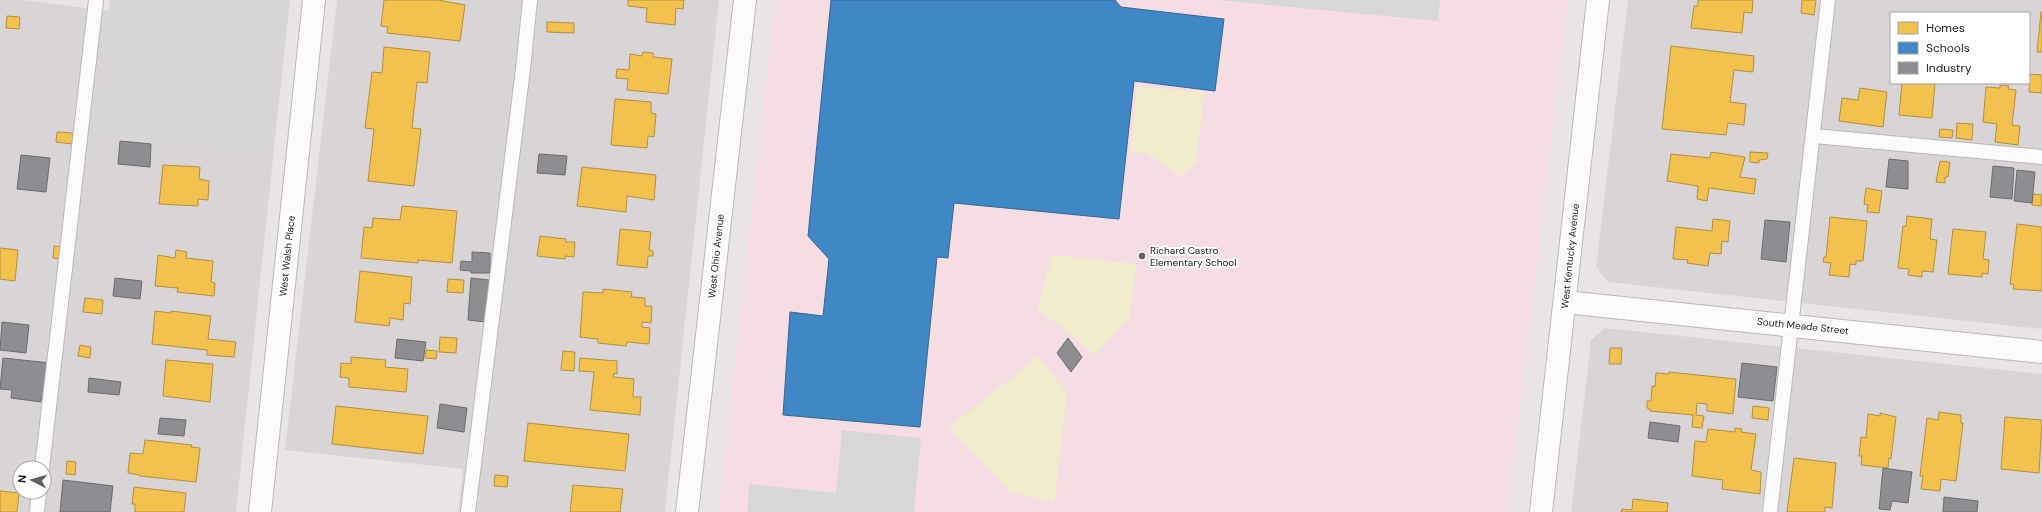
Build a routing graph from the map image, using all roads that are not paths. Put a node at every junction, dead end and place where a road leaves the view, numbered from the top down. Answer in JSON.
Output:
{"nodes":[{"id":1,"x":96,"y":0,"type":"edge"},
{"id":2,"x":314,"y":0,"type":"edge"},
{"id":3,"x":530,"y":0,"type":"edge"},
{"id":4,"x":746,"y":0,"type":"edge"},
{"id":5,"x":1598,"y":0,"type":"edge"},
{"id":6,"x":1828,"y":0,"type":"edge"},
{"id":7,"x":1814,"y":136,"type":"junction"},
{"id":8,"x":2042,"y":156,"type":"edge"},
{"id":9,"x":1565,"y":302,"type":"junction"},
{"id":10,"x":1791,"y":325,"type":"junction"},
{"id":11,"x":2042,"y":352,"type":"edge"},
{"id":12,"x":43,"y":460,"type":"edge"},
{"id":13,"x":38,"y":500,"type":"edge"},
{"id":14,"x":37,"y":512,"type":"edge"},
{"id":15,"x":260,"y":512,"type":"edge"},
{"id":16,"x":468,"y":512,"type":"edge"},
{"id":17,"x":688,"y":512,"type":"edge"},
{"id":18,"x":1542,"y":512,"type":"edge"},
{"id":19,"x":1770,"y":512,"type":"edge"}],
"edges":[{"from":1,"to":12,"type":"lane"},
{"from":2,"to":15,"type":"street","name":"West Walsh Place"},
{"from":3,"to":16,"type":"lane"},
{"from":4,"to":17,"type":"street","name":"West Ohio Avenue"},
{"from":5,"to":9,"type":"street","name":"West Kentucky Avenue"},
{"from":6,"to":7,"type":"lane"},
{"from":7,"to":8,"type":"lane"},
{"from":7,"to":10,"type":"lane"},
{"from":9,"to":10,"type":"street","name":"South Meade Street"},
{"from":9,"to":18,"type":"street","name":"West Kentucky Avenue"},
{"from":10,"to":11,"type":"street","name":"South Meade Street"},
{"from":10,"to":19,"type":"lane"},
{"from":13,"to":14,"type":"lane"}]}
